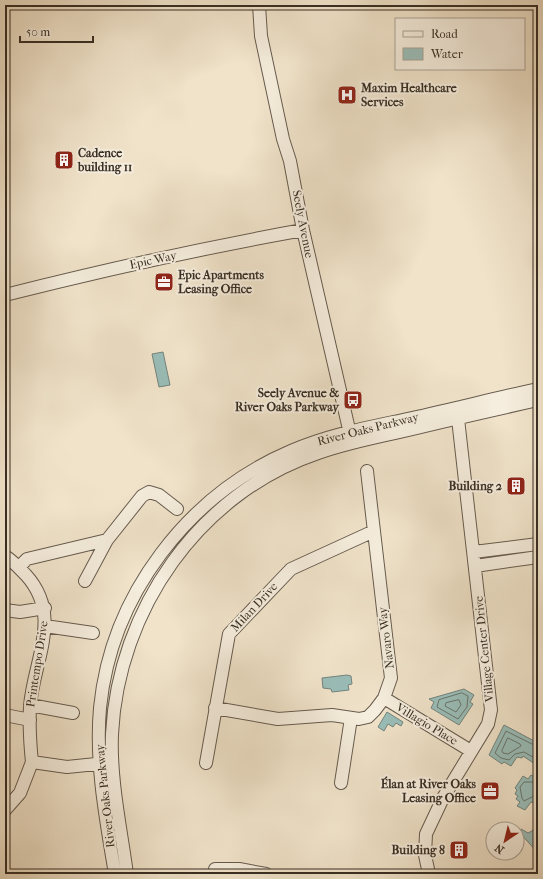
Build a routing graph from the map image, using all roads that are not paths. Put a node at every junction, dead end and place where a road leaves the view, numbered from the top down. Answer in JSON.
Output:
{"nodes":[{"id":1,"x":259,"y":5,"type":"edge"},
{"id":2,"x":303,"y":230,"type":"junction"},
{"id":3,"x":5,"y":295,"type":"edge"},
{"id":4,"x":538,"y":389,"type":"edge"},
{"id":5,"x":538,"y":400,"type":"edge"},
{"id":6,"x":457,"y":413,"type":"junction"},
{"id":7,"x":351,"y":437,"type":"junction"},
{"id":8,"x":367,"y":471,"type":"dead end"},
{"id":9,"x":177,"y":509,"type":"dead end"},
{"id":10,"x":374,"y":531,"type":"junction"},
{"id":11,"x":107,"y":540,"type":"junction"},
{"id":12,"x":538,"y":544,"type":"edge"},
{"id":13,"x":474,"y":552,"type":"junction"},
{"id":14,"x":5,"y":556,"type":"edge"},
{"id":15,"x":538,"y":557,"type":"edge"},
{"id":16,"x":475,"y":566,"type":"junction"},
{"id":17,"x":19,"y":568,"type":"junction"},
{"id":18,"x":85,"y":581,"type":"dead end"},
{"id":19,"x":45,"y":608,"type":"junction"},
{"id":20,"x":5,"y":610,"type":"edge"},
{"id":21,"x":45,"y":626,"type":"junction"},
{"id":22,"x":93,"y":633,"type":"dead end"},
{"id":23,"x":384,"y":698,"type":"junction"},
{"id":24,"x":30,"y":705,"type":"junction"},
{"id":25,"x":216,"y":708,"type":"junction"},
{"id":26,"x":73,"y":713,"type":"dead end"},
{"id":27,"x":5,"y":715,"type":"edge"},
{"id":28,"x":351,"y":718,"type":"junction"},
{"id":29,"x":30,"y":720,"type":"junction"},
{"id":30,"x":471,"y":751,"type":"junction"},
{"id":31,"x":32,"y":762,"type":"junction"},
{"id":32,"x":112,"y":763,"type":"junction"},
{"id":33,"x":206,"y":763,"type":"dead end"},
{"id":34,"x":99,"y":764,"type":"junction"},
{"id":35,"x":341,"y":783,"type":"dead end"},
{"id":36,"x":5,"y":810,"type":"edge"},
{"id":37,"x":115,"y":874,"type":"edge"},
{"id":38,"x":127,"y":874,"type":"edge"},
{"id":39,"x":215,"y":874,"type":"edge"},
{"id":40,"x":266,"y":874,"type":"edge"},
{"id":41,"x":429,"y":874,"type":"edge"}],
"edges":[{"from":1,"to":2,"type":"street","name":"Seely Avenue"},
{"from":2,"to":3,"type":"street","name":"Epic Way"},
{"from":2,"to":7,"type":"street","name":"Seely Avenue"},
{"from":4,"to":6,"type":"street"},
{"from":5,"to":6,"type":"street","name":"River Oaks Parkway"},
{"from":6,"to":7,"type":"street","name":"River Oaks Parkway"},
{"from":6,"to":13,"type":"street","name":"Village Center Drive"},
{"from":7,"to":32,"type":"street","name":"River Oaks Parkway"},
{"from":7,"to":34,"type":"street","name":"River Oaks Parkway"},
{"from":8,"to":10,"type":"street","name":"Navaro Way"},
{"from":9,"to":11,"type":"street"},
{"from":10,"to":23,"type":"street","name":"Navaro Way"},
{"from":10,"to":25,"type":"street","name":"Milan Drive"},
{"from":11,"to":17,"type":"street"},
{"from":11,"to":18,"type":"street"},
{"from":12,"to":13,"type":"street"},
{"from":13,"to":16,"type":"street","name":"Village Center Drive"},
{"from":14,"to":17,"type":"street","name":"Printempo Drive"},
{"from":15,"to":16,"type":"street"},
{"from":16,"to":30,"type":"street","name":"Village Center Drive"},
{"from":17,"to":19,"type":"street","name":"Printempo Drive"},
{"from":19,"to":20,"type":"street"},
{"from":19,"to":21,"type":"street","name":"Printempo Drive"},
{"from":21,"to":22,"type":"street"},
{"from":21,"to":24,"type":"street","name":"Printempo Drive"},
{"from":23,"to":28,"type":"street","name":"Navaro Way"},
{"from":23,"to":30,"type":"street","name":"Villagio Place"},
{"from":24,"to":26,"type":"street"},
{"from":24,"to":29,"type":"street","name":"Printempo Drive"},
{"from":25,"to":28,"type":"street","name":"Navaro Way"},
{"from":25,"to":33,"type":"street","name":"Milan Drive"},
{"from":27,"to":29,"type":"street"},
{"from":28,"to":35,"type":"street"},
{"from":29,"to":31,"type":"street","name":"Printempo Drive"},
{"from":30,"to":41,"type":"street","name":"Village Center Drive"},
{"from":31,"to":34,"type":"street"},
{"from":31,"to":36,"type":"street"},
{"from":32,"to":34,"type":"street"},
{"from":32,"to":38,"type":"street","name":"River Oaks Parkway"},
{"from":34,"to":37,"type":"street","name":"River Oaks Parkway"},
{"from":39,"to":40,"type":"street"}]}
